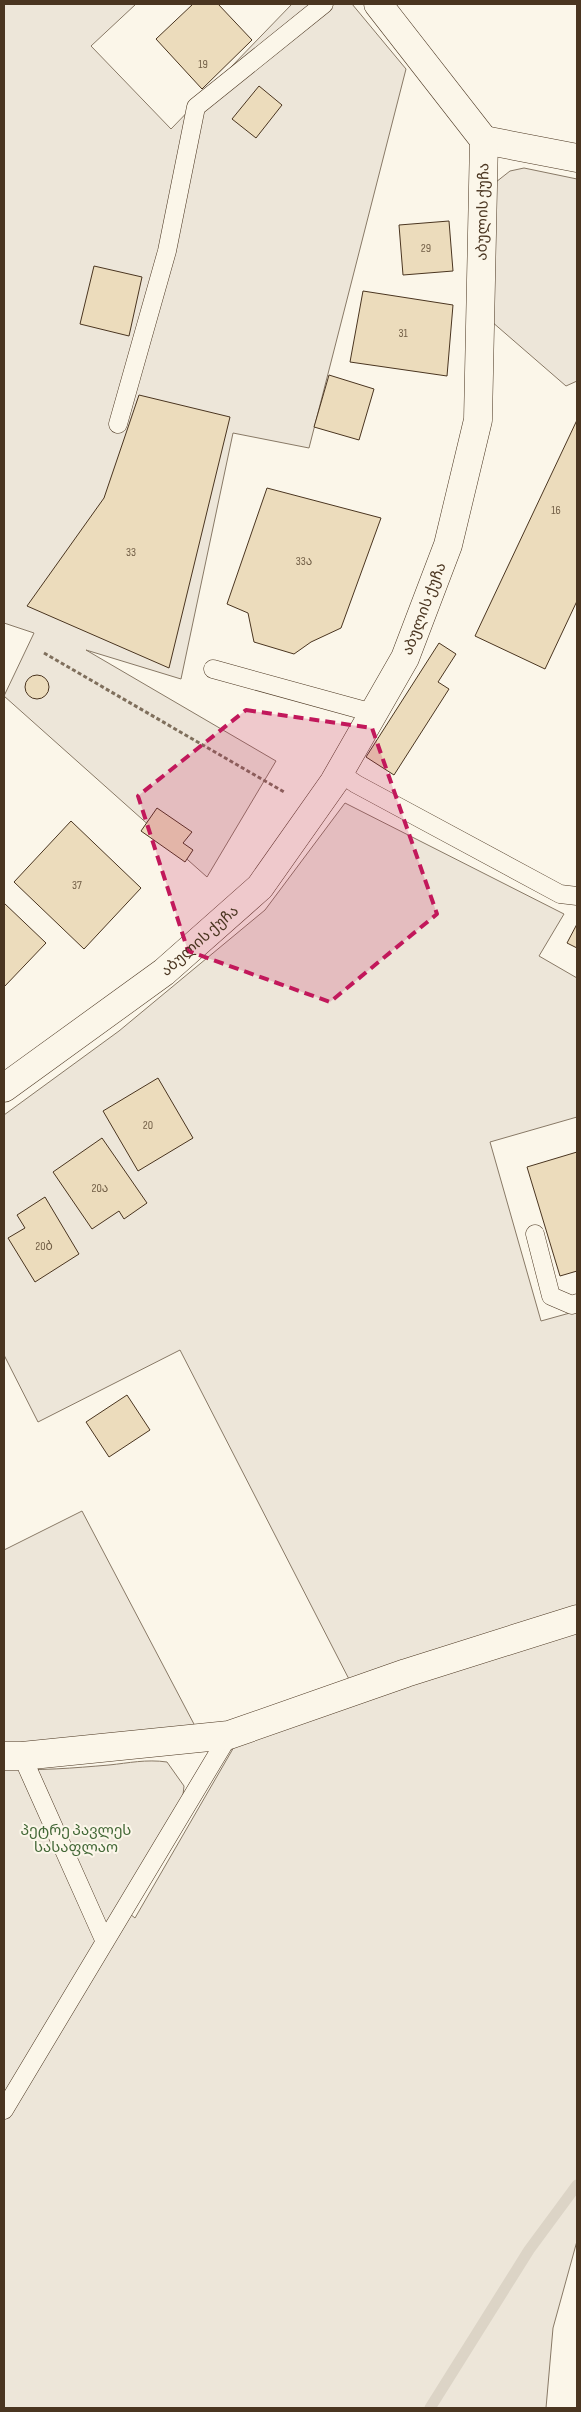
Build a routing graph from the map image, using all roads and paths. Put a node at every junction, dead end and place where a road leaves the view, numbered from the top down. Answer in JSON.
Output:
{"nodes":[{"id":1,"x":324,"y":4,"type":"edge"},
{"id":2,"x":378,"y":4,"type":"edge"},
{"id":3,"x":484,"y":140,"type":"junction"},
{"id":4,"x":577,"y":158,"type":"edge"},
{"id":5,"x":118,"y":424,"type":"dead end"},
{"id":6,"x":44,"y":653,"type":"dead end"},
{"id":7,"x":213,"y":669,"type":"dead end"},
{"id":8,"x":373,"y":713,"type":"junction"},
{"id":9,"x":340,"y":773,"type":"junction"},
{"id":10,"x":315,"y":810,"type":"junction"},
{"id":11,"x":577,"y":896,"type":"edge"},
{"id":12,"x":4,"y":1088,"type":"edge"},
{"id":13,"x":535,"y":1234,"type":"dead end"},
{"id":14,"x":577,"y":1303,"type":"edge"},
{"id":15,"x":577,"y":1619,"type":"edge"},
{"id":16,"x":229,"y":1735,"type":"junction"},
{"id":17,"x":13,"y":1756,"type":"edge"},
{"id":18,"x":105,"y":1942,"type":"junction"},
{"id":19,"x":4,"y":2110,"type":"edge"}],
"edges":[{"from":1,"to":5,"type":"lane"},
{"from":2,"to":3,"type":"street"},
{"from":3,"to":4,"type":"street"},
{"from":3,"to":8,"type":"street","name":"აბულის ქუჩა"},
{"from":6,"to":10,"type":"path"},
{"from":7,"to":8,"type":"lane"},
{"from":8,"to":9,"type":"street","name":"აბულის ქუჩა"},
{"from":9,"to":10,"type":"street","name":"აბულის ქუჩა"},
{"from":9,"to":11,"type":"lane"},
{"from":10,"to":12,"type":"street","name":"აბულის ქუჩა"},
{"from":13,"to":14,"type":"lane"},
{"from":15,"to":16,"type":"street"},
{"from":16,"to":17,"type":"street"},
{"from":16,"to":18,"type":"lane"},
{"from":17,"to":18,"type":"lane"},
{"from":18,"to":19,"type":"lane"}]}
